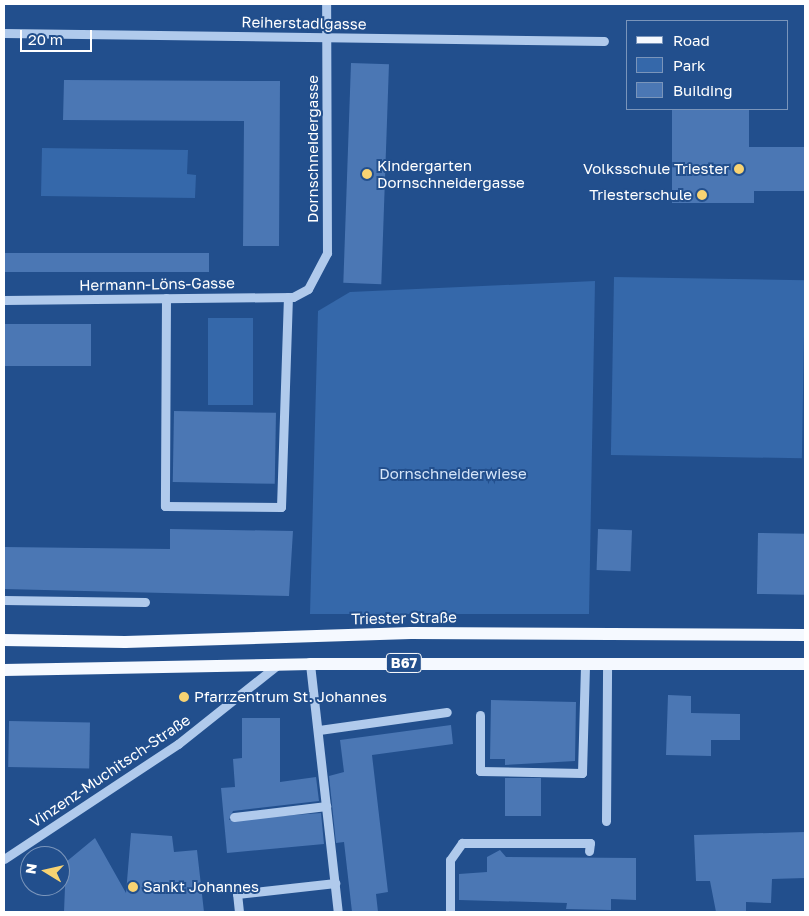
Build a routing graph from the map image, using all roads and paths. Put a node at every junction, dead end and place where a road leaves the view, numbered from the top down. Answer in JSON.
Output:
{"nodes":[{"id":1,"x":326,"y":4,"type":"edge"},
{"id":2,"x":4,"y":32,"type":"edge"},
{"id":3,"x":326,"y":36,"type":"junction"},
{"id":4,"x":604,"y":41,"type":"dead end"},
{"id":5,"x":308,"y":289,"type":"joint"},
{"id":6,"x":288,"y":297,"type":"junction"},
{"id":7,"x":166,"y":298,"type":"junction"},
{"id":8,"x":4,"y":300,"type":"edge"},
{"id":9,"x":4,"y":600,"type":"edge"},
{"id":10,"x":145,"y":602,"type":"dead end"},
{"id":11,"x":805,"y":635,"type":"edge"},
{"id":12,"x":4,"y":640,"type":"edge"},
{"id":13,"x":585,"y":663,"type":"junction"},
{"id":14,"x":607,"y":663,"type":"junction"},
{"id":15,"x":310,"y":664,"type":"junction"},
{"id":16,"x":805,"y":664,"type":"edge"},
{"id":17,"x":276,"y":666,"type":"junction"},
{"id":18,"x":4,"y":670,"type":"edge"},
{"id":19,"x":447,"y":712,"type":"dead end"},
{"id":20,"x":480,"y":715,"type":"dead end"},
{"id":21,"x":320,"y":730,"type":"junction"},
{"id":22,"x":326,"y":806,"type":"junction"},
{"id":23,"x":234,"y":817,"type":"dead end"},
{"id":24,"x":606,"y":821,"type":"dead end"},
{"id":25,"x":589,"y":852,"type":"dead end"},
{"id":26,"x":4,"y":859,"type":"edge"},
{"id":27,"x":335,"y":883,"type":"junction"},
{"id":28,"x":238,"y":912,"type":"edge"},
{"id":29,"x":338,"y":912,"type":"edge"},
{"id":30,"x":450,"y":912,"type":"edge"}],
"edges":[{"from":1,"to":3,"type":"street","name":"Dornschneidergasse"},
{"from":2,"to":3,"type":"street","name":"Reiherstadlgasse"},
{"from":3,"to":4,"type":"street","name":"Reiherstadlgasse"},
{"from":3,"to":5,"type":"street","name":"Dornschneidergasse"},
{"from":5,"to":6,"type":"street","name":"Hermann-Löns-Gasse"},
{"from":6,"to":7,"type":"street","name":"Hermann-Löns-Gasse"},
{"from":6,"to":7,"type":"street"},
{"from":7,"to":8,"type":"street","name":"Hermann-Löns-Gasse"},
{"from":9,"to":10,"type":"street"},
{"from":11,"to":12,"type":"main road","name":"Triester Straße","number":"B67"},
{"from":13,"to":14,"type":"main road","number":"B67"},
{"from":13,"to":15,"type":"main road","number":"B67"},
{"from":13,"to":20,"type":"street"},
{"from":14,"to":16,"type":"main road","number":"B67"},
{"from":14,"to":24,"type":"street"},
{"from":15,"to":17,"type":"main road","number":"B67"},
{"from":15,"to":21,"type":"street"},
{"from":17,"to":18,"type":"main road","number":"B67"},
{"from":17,"to":26,"type":"street","name":"Vinzenz-Muchitsch-Straße"},
{"from":19,"to":21,"type":"street"},
{"from":21,"to":22,"type":"street"},
{"from":22,"to":23,"type":"street"},
{"from":22,"to":27,"type":"street"},
{"from":25,"to":30,"type":"street"},
{"from":27,"to":28,"type":"street"},
{"from":27,"to":29,"type":"street"}]}
